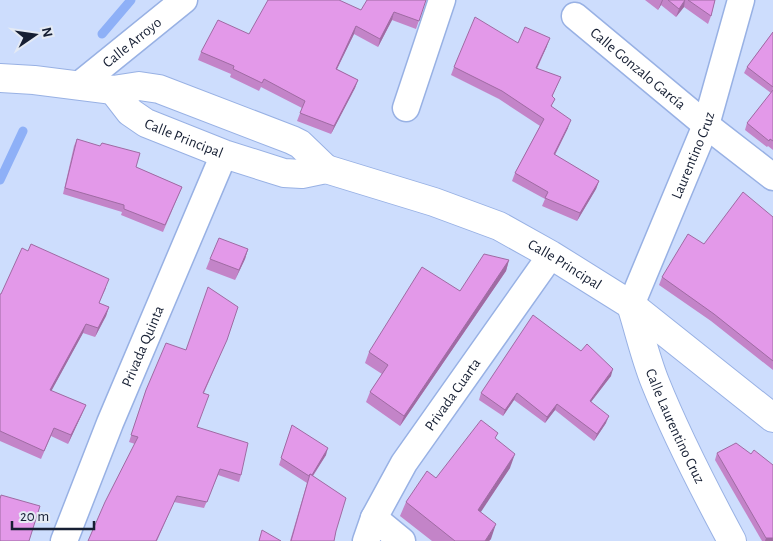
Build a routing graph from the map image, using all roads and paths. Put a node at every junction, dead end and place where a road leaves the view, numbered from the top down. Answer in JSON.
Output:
{"nodes":[{"id":1,"x":184,"y":0,"type":"edge"},
{"id":2,"x":442,"y":0,"type":"edge"},
{"id":3,"x":741,"y":0,"type":"edge"},
{"id":4,"x":575,"y":16,"type":"dead end"},
{"id":5,"x":0,"y":78,"type":"edge"},
{"id":6,"x":79,"y":85,"type":"junction"},
{"id":7,"x":113,"y":90,"type":"junction"},
{"id":8,"x":406,"y":108,"type":"dead end"},
{"id":9,"x":706,"y":125,"type":"junction"},
{"id":10,"x":224,"y":154,"type":"junction"},
{"id":11,"x":326,"y":169,"type":"junction"},
{"id":12,"x":773,"y":177,"type":"edge"},
{"id":13,"x":551,"y":255,"type":"junction"},
{"id":14,"x":630,"y":305,"type":"junction"},
{"id":15,"x":773,"y":418,"type":"edge"},
{"id":16,"x":370,"y":530,"type":"edge"},
{"id":17,"x":64,"y":541,"type":"edge"},
{"id":18,"x":402,"y":541,"type":"edge"},
{"id":19,"x":732,"y":541,"type":"edge"}],
"edges":[{"from":1,"to":6,"type":"street","name":"Calle Arroyo"},
{"from":2,"to":8,"type":"street"},
{"from":3,"to":9,"type":"street","name":"Laurentino Cruz"},
{"from":4,"to":9,"type":"street","name":"Calle Gonzalo García"},
{"from":5,"to":6,"type":"street","name":"Calle Principal"},
{"from":6,"to":7,"type":"street","name":"Calle Principal"},
{"from":7,"to":10,"type":"street","name":"Calle Principal"},
{"from":7,"to":11,"type":"street","name":"Calle Principal"},
{"from":9,"to":12,"type":"street","name":"Calle Gonzalo García"},
{"from":9,"to":14,"type":"street","name":"Laurentino Cruz"},
{"from":10,"to":11,"type":"street","name":"Calle Principal"},
{"from":10,"to":17,"type":"street","name":"Privada Quinta"},
{"from":11,"to":13,"type":"street","name":"Calle Principal"},
{"from":13,"to":14,"type":"street","name":"Calle Principal"},
{"from":13,"to":16,"type":"street","name":"Privada Cuarta"},
{"from":14,"to":15,"type":"street","name":"Calle Principal"},
{"from":14,"to":19,"type":"street","name":"Calle Laurentino Cruz"},
{"from":16,"to":18,"type":"street"}]}
